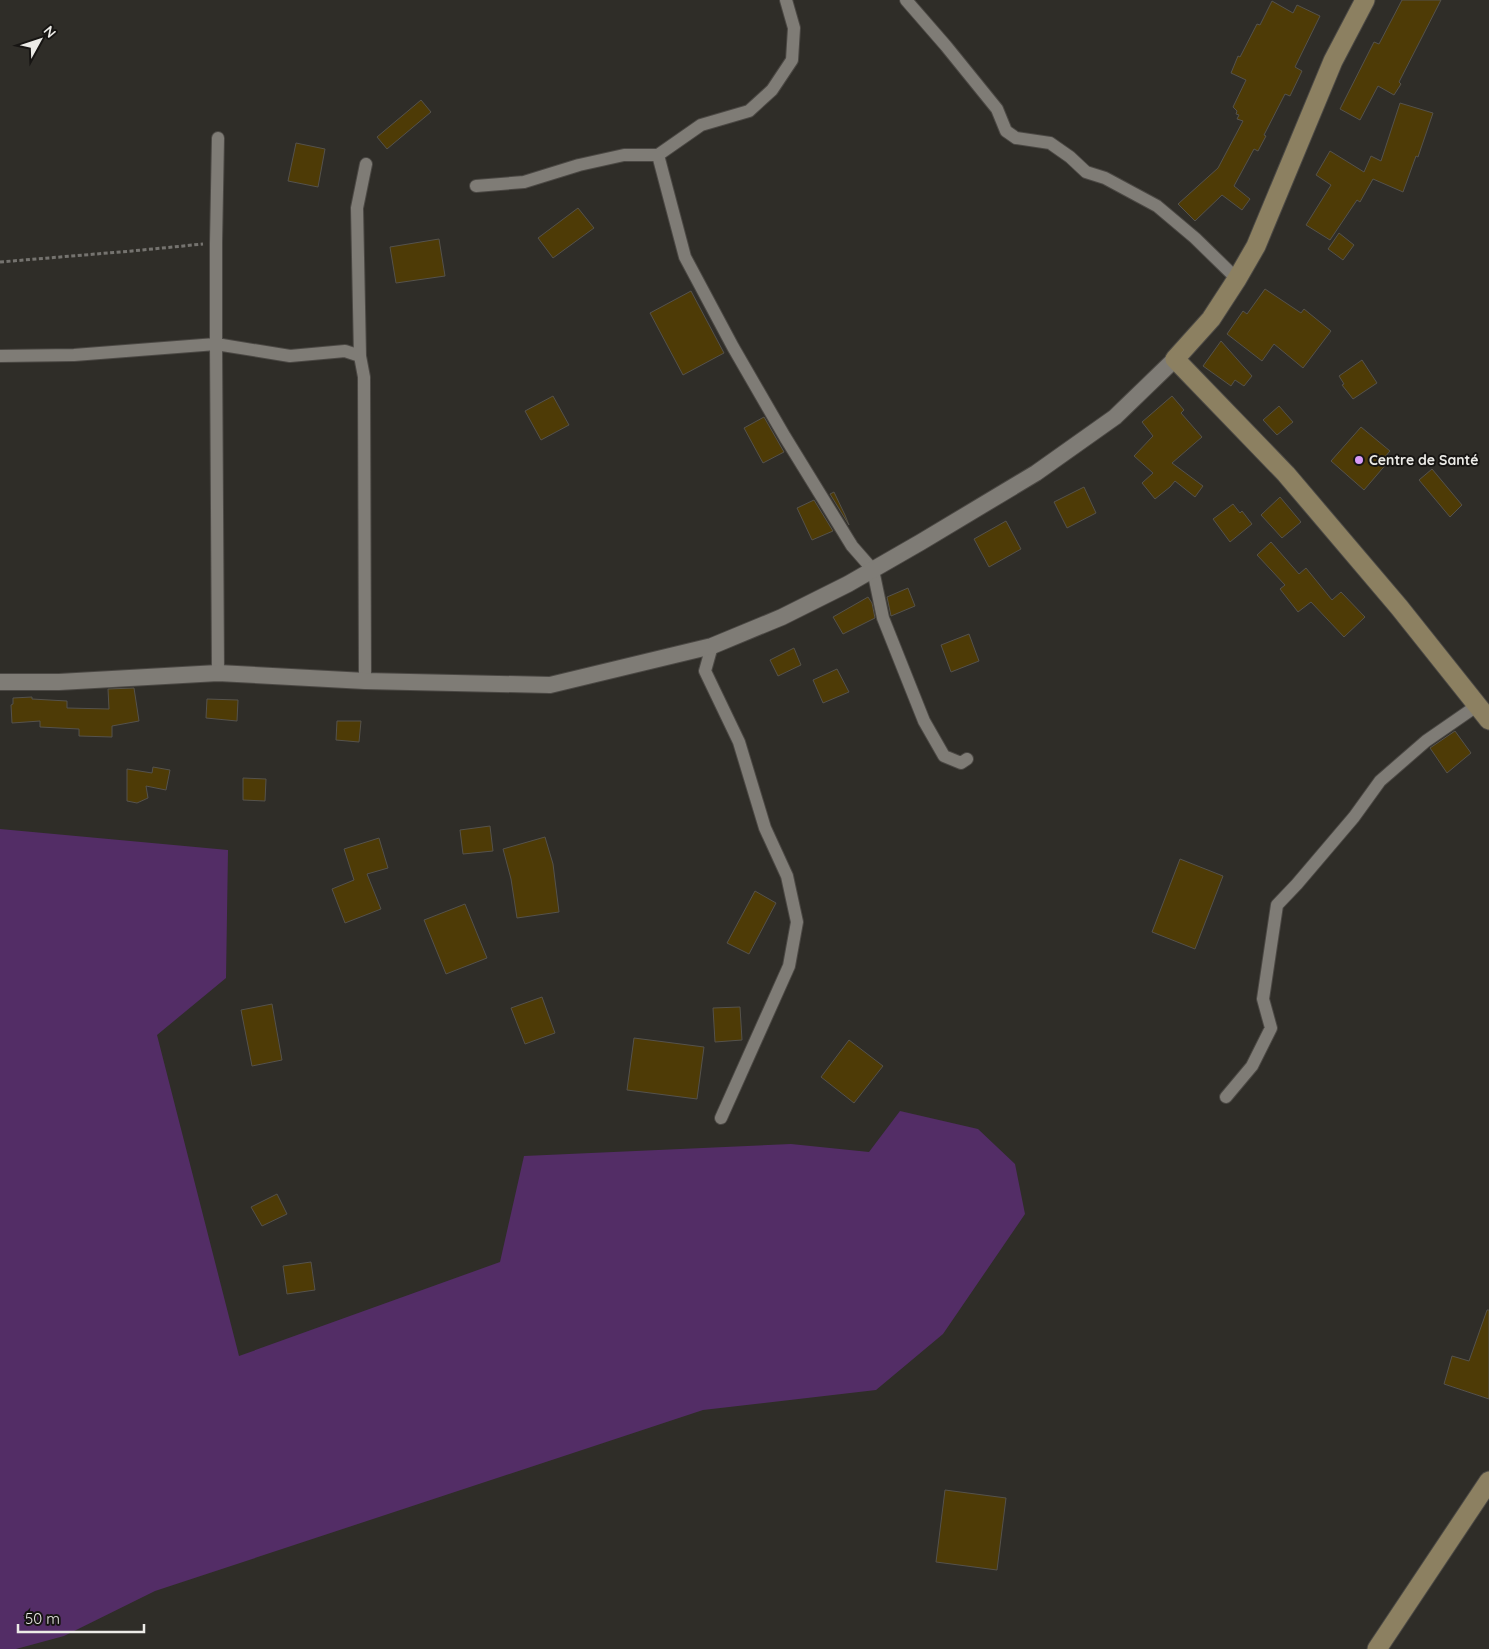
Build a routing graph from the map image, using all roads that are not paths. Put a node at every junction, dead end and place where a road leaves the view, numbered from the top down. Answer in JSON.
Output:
{"nodes":[{"id":1,"x":786,"y":0,"type":"edge"},
{"id":2,"x":906,"y":0,"type":"edge"},
{"id":3,"x":1366,"y":0,"type":"edge"},
{"id":4,"x":218,"y":138,"type":"dead end"},
{"id":5,"x":658,"y":154,"type":"junction"},
{"id":6,"x":366,"y":164,"type":"dead end"},
{"id":7,"x":476,"y":186,"type":"dead end"},
{"id":8,"x":1237,"y":279,"type":"junction"},
{"id":9,"x":216,"y":344,"type":"junction"},
{"id":10,"x":0,"y":356,"type":"edge"},
{"id":11,"x":360,"y":356,"type":"junction"},
{"id":12,"x":1175,"y":360,"type":"junction"},
{"id":13,"x":873,"y":570,"type":"junction"},
{"id":14,"x":712,"y":646,"type":"junction"},
{"id":15,"x":218,"y":673,"type":"junction"},
{"id":16,"x":0,"y":682,"type":"edge"},
{"id":17,"x":365,"y":682,"type":"junction"},
{"id":18,"x":1478,"y":705,"type":"junction"},
{"id":19,"x":1489,"y":720,"type":"edge"},
{"id":20,"x":967,"y":758,"type":"dead end"},
{"id":21,"x":1226,"y":1097,"type":"dead end"},
{"id":22,"x":721,"y":1118,"type":"dead end"},
{"id":23,"x":1489,"y":1481,"type":"edge"},
{"id":24,"x":1376,"y":1649,"type":"edge"}],
"edges":[{"from":1,"to":5,"type":"street"},
{"from":2,"to":8,"type":"street"},
{"from":3,"to":8,"type":"main road"},
{"from":4,"to":9,"type":"street"},
{"from":5,"to":7,"type":"street"},
{"from":5,"to":13,"type":"street"},
{"from":6,"to":11,"type":"street"},
{"from":8,"to":12,"type":"main road"},
{"from":9,"to":10,"type":"street"},
{"from":9,"to":11,"type":"street"},
{"from":9,"to":15,"type":"street"},
{"from":11,"to":17,"type":"street"},
{"from":12,"to":13,"type":"street"},
{"from":12,"to":18,"type":"main road"},
{"from":13,"to":14,"type":"street"},
{"from":13,"to":20,"type":"street"},
{"from":14,"to":17,"type":"street"},
{"from":14,"to":22,"type":"street"},
{"from":15,"to":16,"type":"street"},
{"from":15,"to":17,"type":"street"},
{"from":18,"to":19,"type":"main road"},
{"from":18,"to":21,"type":"street"},
{"from":23,"to":24,"type":"main road"}]}
